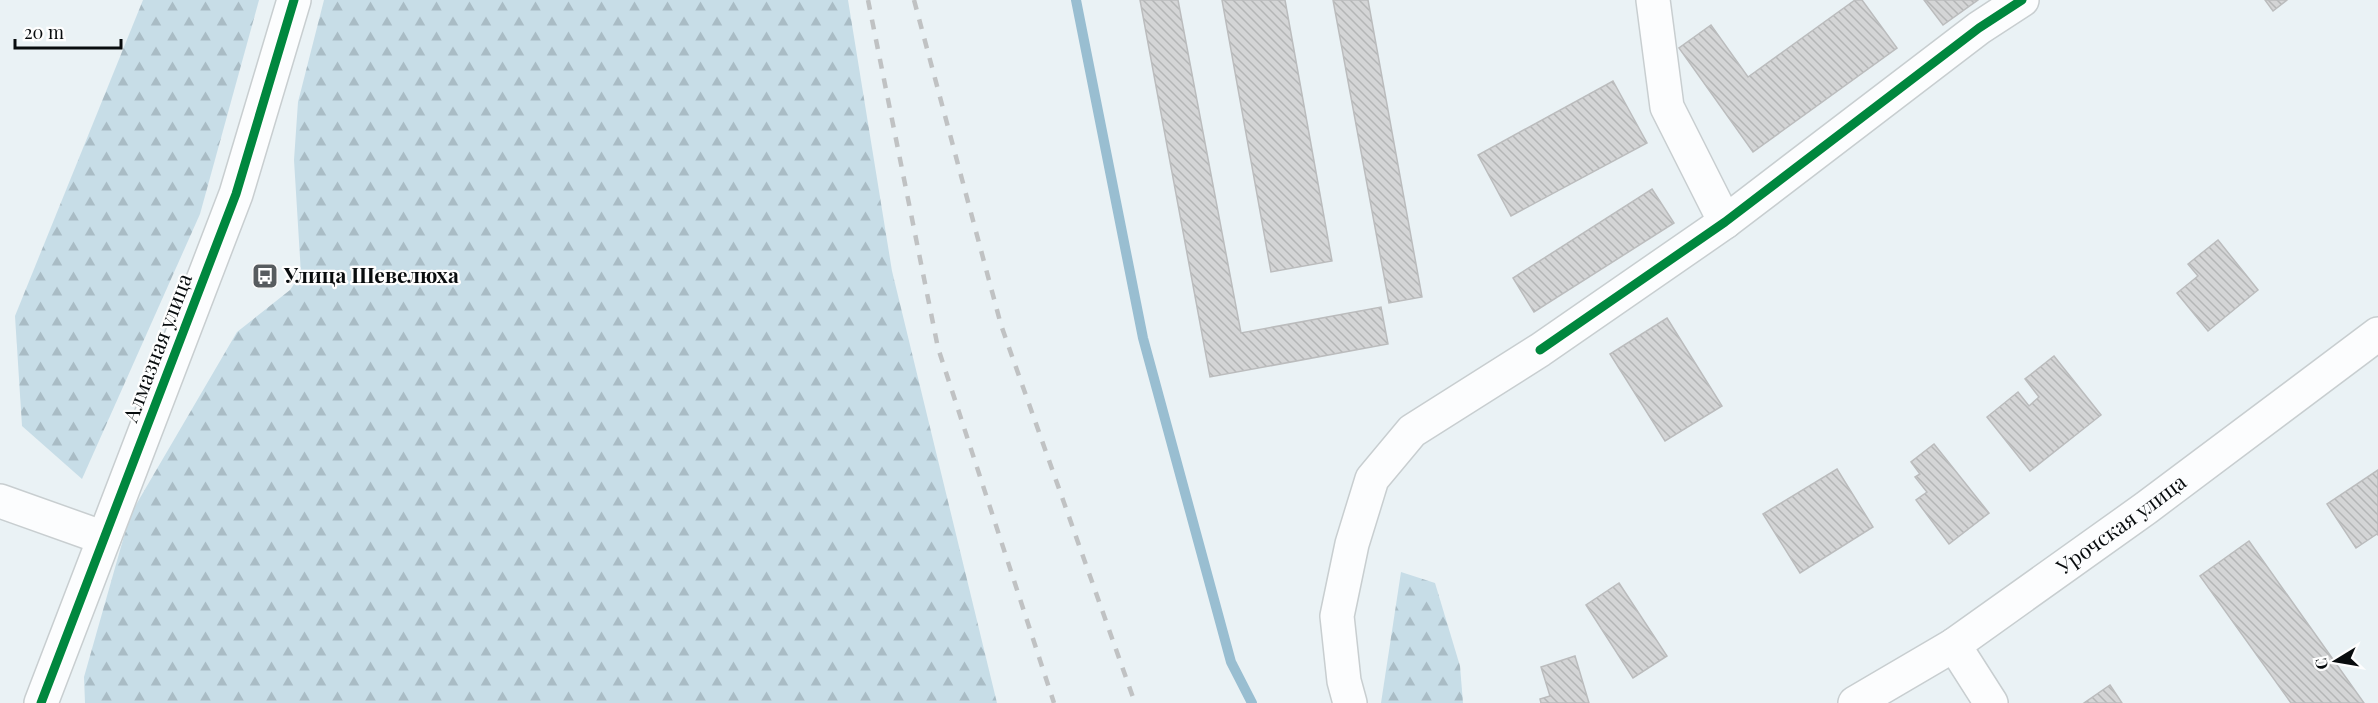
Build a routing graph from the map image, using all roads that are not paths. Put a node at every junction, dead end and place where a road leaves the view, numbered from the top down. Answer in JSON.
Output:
{"nodes":[{"id":1,"x":294,"y":0,"type":"edge"},
{"id":2,"x":1653,"y":0,"type":"edge"},
{"id":3,"x":2022,"y":0,"type":"edge"},
{"id":4,"x":1725,"y":222,"type":"junction"},
{"id":5,"x":2378,"y":334,"type":"edge"},
{"id":6,"x":0,"y":501,"type":"edge"},
{"id":7,"x":104,"y":538,"type":"junction"},
{"id":8,"x":1954,"y":645,"type":"junction"},
{"id":9,"x":41,"y":703,"type":"edge"},
{"id":10,"x":1350,"y":703,"type":"edge"},
{"id":11,"x":1855,"y":703,"type":"edge"},
{"id":12,"x":1991,"y":703,"type":"edge"}],
"edges":[{"from":1,"to":7,"type":"street","name":"Алмазная улица"},
{"from":2,"to":4,"type":"street"},
{"from":3,"to":4,"type":"street"},
{"from":4,"to":10,"type":"street"},
{"from":5,"to":8,"type":"street","name":"Урочская улица"},
{"from":6,"to":7,"type":"street"},
{"from":7,"to":9,"type":"street","name":"Алмазная улица"},
{"from":8,"to":11,"type":"street","name":"Урочская улица"},
{"from":8,"to":12,"type":"street"}]}
